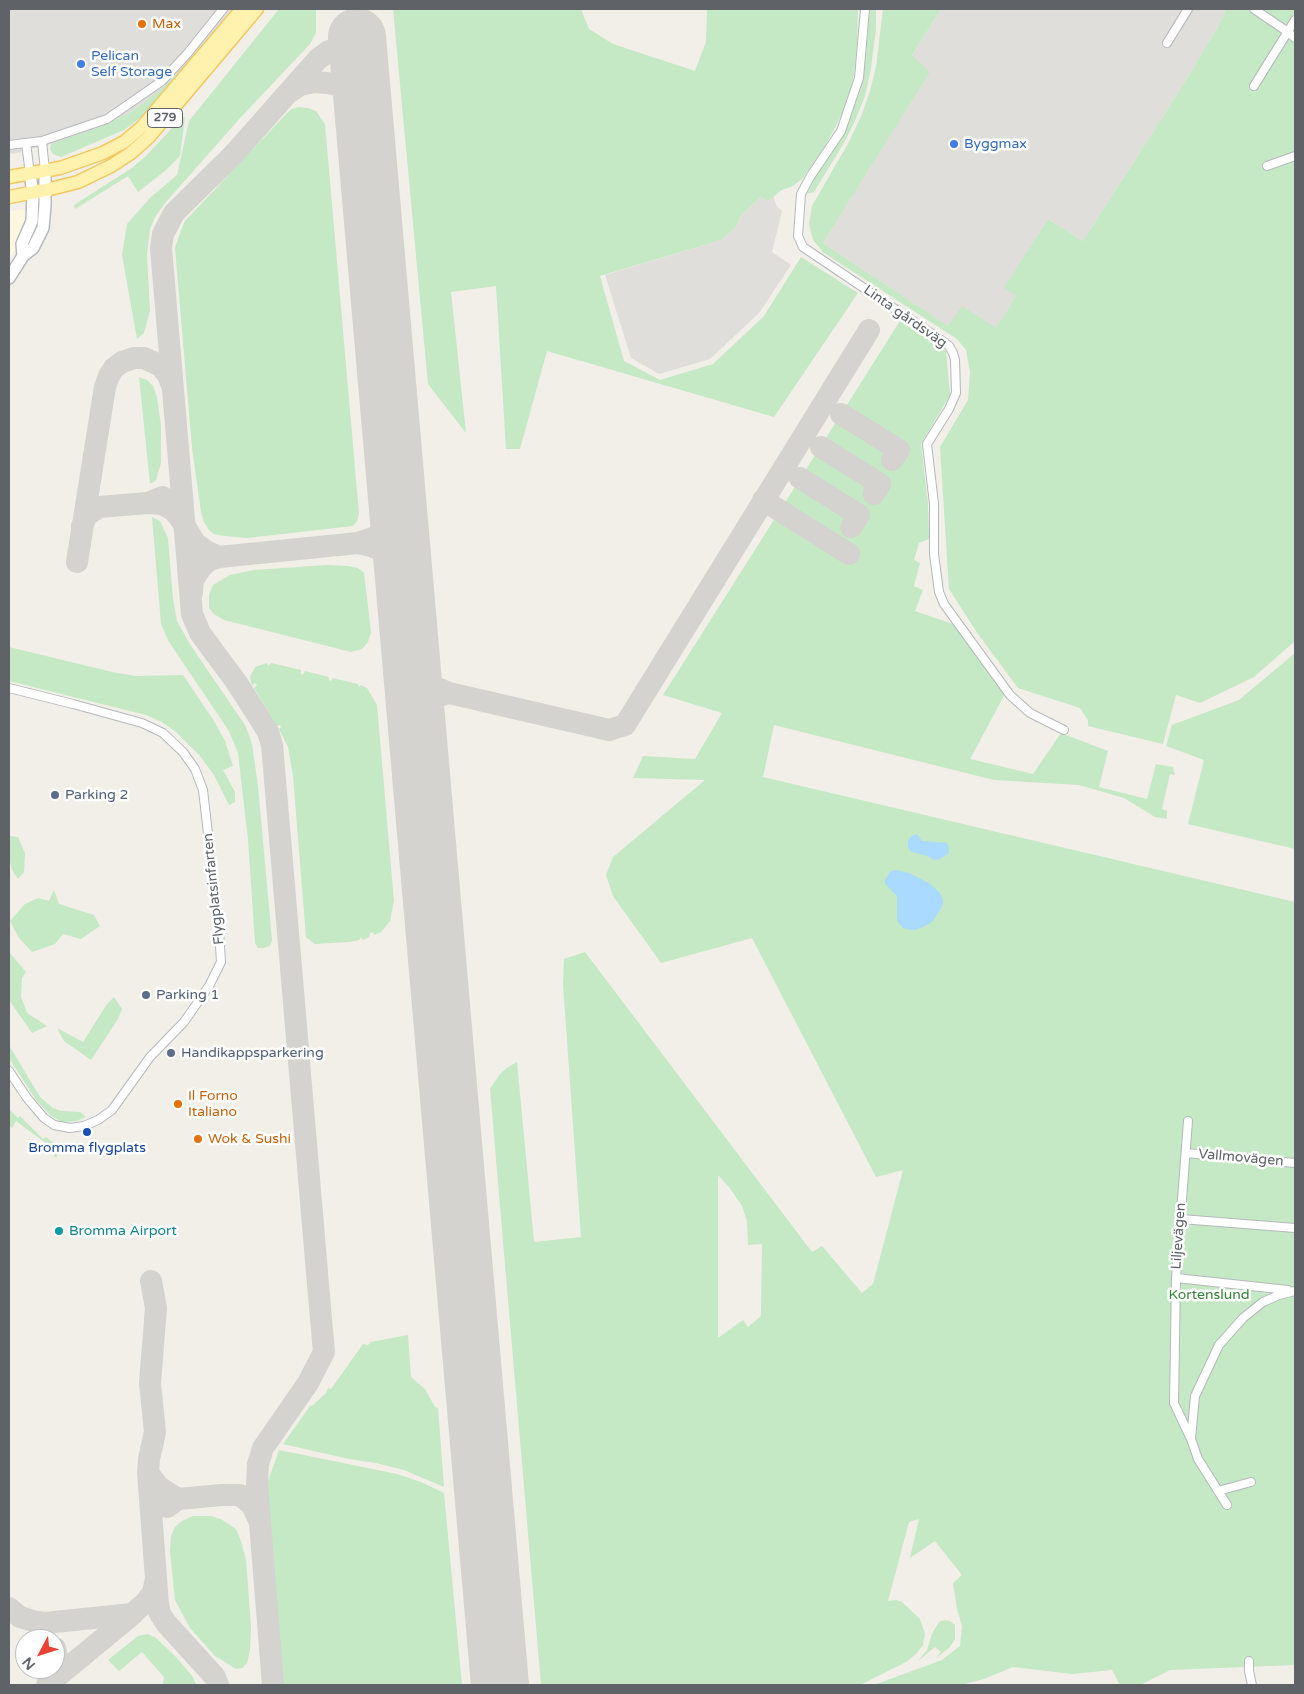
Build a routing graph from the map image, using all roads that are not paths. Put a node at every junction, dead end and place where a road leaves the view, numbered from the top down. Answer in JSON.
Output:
{"nodes":[{"id":1,"x":223,"y":9,"type":"edge"},
{"id":2,"x":242,"y":9,"type":"edge"},
{"id":3,"x":257,"y":9,"type":"edge"},
{"id":4,"x":864,"y":9,"type":"edge"},
{"id":5,"x":1188,"y":9,"type":"edge"},
{"id":6,"x":1254,"y":9,"type":"edge"},
{"id":7,"x":1295,"y":20,"type":"edge"},
{"id":8,"x":1288,"y":32,"type":"junction"},
{"id":9,"x":1295,"y":38,"type":"edge"},
{"id":10,"x":1167,"y":43,"type":"dead end"},
{"id":11,"x":1254,"y":86,"type":"dead end"},
{"id":12,"x":42,"y":140,"type":"junction"},
{"id":13,"x":26,"y":143,"type":"junction"},
{"id":14,"x":9,"y":145,"type":"edge"},
{"id":15,"x":1295,"y":156,"type":"edge"},
{"id":16,"x":1266,"y":166,"type":"dead end"},
{"id":17,"x":46,"y":171,"type":"junction"},
{"id":18,"x":30,"y":174,"type":"junction"},
{"id":19,"x":9,"y":177,"type":"edge"},
{"id":20,"x":46,"y":190,"type":"junction"},
{"id":21,"x":33,"y":193,"type":"junction"},
{"id":22,"x":9,"y":197,"type":"edge"},
{"id":23,"x":23,"y":256,"type":"junction"},
{"id":24,"x":9,"y":278,"type":"edge"},
{"id":25,"x":9,"y":688,"type":"edge"},
{"id":26,"x":1064,"y":730,"type":"dead end"},
{"id":27,"x":9,"y":1070,"type":"edge"},
{"id":28,"x":1188,"y":1121,"type":"dead end"},
{"id":29,"x":1186,"y":1153,"type":"junction"},
{"id":30,"x":1295,"y":1163,"type":"edge"},
{"id":31,"x":1181,"y":1219,"type":"junction"},
{"id":32,"x":1295,"y":1228,"type":"edge"},
{"id":33,"x":1176,"y":1278,"type":"junction"},
{"id":34,"x":1294,"y":1291,"type":"edge"},
{"id":35,"x":1190,"y":1439,"type":"junction"},
{"id":36,"x":1251,"y":1482,"type":"dead end"},
{"id":37,"x":1218,"y":1491,"type":"junction"},
{"id":38,"x":1227,"y":1505,"type":"dead end"},
{"id":39,"x":1249,"y":1661,"type":"dead end"},
{"id":40,"x":1252,"y":1685,"type":"edge"}],
"edges":[{"from":1,"to":12,"type":"street"},
{"from":2,"to":17,"type":"main road","number":"279"},
{"from":3,"to":20,"type":"main road","number":"279"},
{"from":4,"to":26,"type":"street","name":"Linta gårdsväg"},
{"from":5,"to":10,"type":"street"},
{"from":6,"to":8,"type":"street"},
{"from":7,"to":8,"type":"street"},
{"from":8,"to":9,"type":"street"},
{"from":8,"to":11,"type":"street"},
{"from":12,"to":13,"type":"street"},
{"from":12,"to":17,"type":"street"},
{"from":13,"to":14,"type":"street"},
{"from":13,"to":18,"type":"street"},
{"from":15,"to":16,"type":"street"},
{"from":17,"to":18,"type":"main road","number":"279"},
{"from":17,"to":20,"type":"street"},
{"from":18,"to":19,"type":"main road","number":"279"},
{"from":18,"to":21,"type":"street"},
{"from":20,"to":21,"type":"main road","number":"279"},
{"from":20,"to":23,"type":"street"},
{"from":21,"to":22,"type":"main road","number":"279"},
{"from":21,"to":23,"type":"street"},
{"from":23,"to":24,"type":"street"},
{"from":25,"to":27,"type":"street","name":"Flygplatsinfarten"},
{"from":28,"to":29,"type":"street","name":"Liljevägen"},
{"from":29,"to":30,"type":"street","name":"Vallmovägen"},
{"from":29,"to":31,"type":"street","name":"Liljevägen"},
{"from":31,"to":32,"type":"street"},
{"from":31,"to":33,"type":"street","name":"Liljevägen"},
{"from":33,"to":34,"type":"street"},
{"from":33,"to":35,"type":"street","name":"Liljevägen"},
{"from":34,"to":35,"type":"street"},
{"from":35,"to":37,"type":"street","name":"Liljevägen"},
{"from":36,"to":37,"type":"street"},
{"from":37,"to":38,"type":"street","name":"Liljevägen"},
{"from":39,"to":40,"type":"street"}]}
